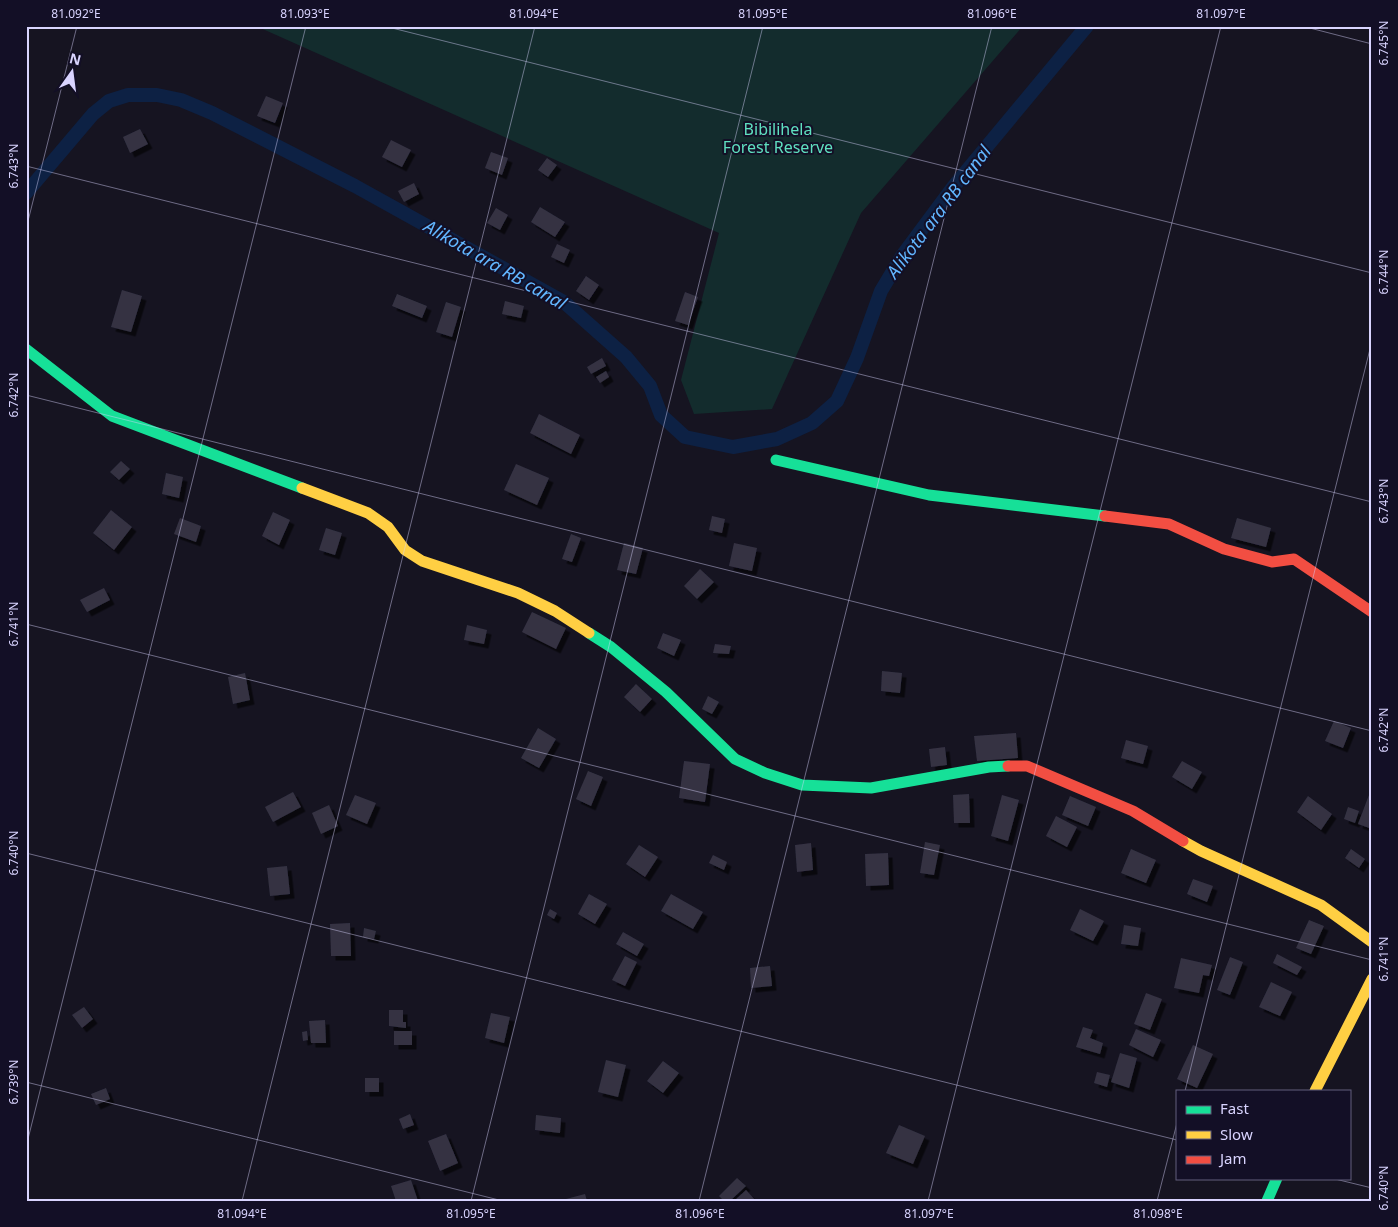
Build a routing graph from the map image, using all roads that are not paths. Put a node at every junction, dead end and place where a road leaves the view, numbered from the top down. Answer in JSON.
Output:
{"nodes":[{"id":1,"x":26,"y":349,"type":"edge"},
{"id":2,"x":776,"y":460,"type":"dead end"},
{"id":3,"x":1372,"y":612,"type":"edge"},
{"id":4,"x":1372,"y":942,"type":"edge"},
{"id":5,"x":1372,"y":980,"type":"edge"},
{"id":6,"x":1316,"y":1090,"type":"edge"},
{"id":7,"x":1275,"y":1180,"type":"edge"},
{"id":8,"x":1267,"y":1201,"type":"edge"}],
"edges":[{"from":1,"to":4,"type":"main road"},
{"from":2,"to":3,"type":"main road"},
{"from":5,"to":6,"type":"main road"},
{"from":7,"to":8,"type":"main road"}]}
